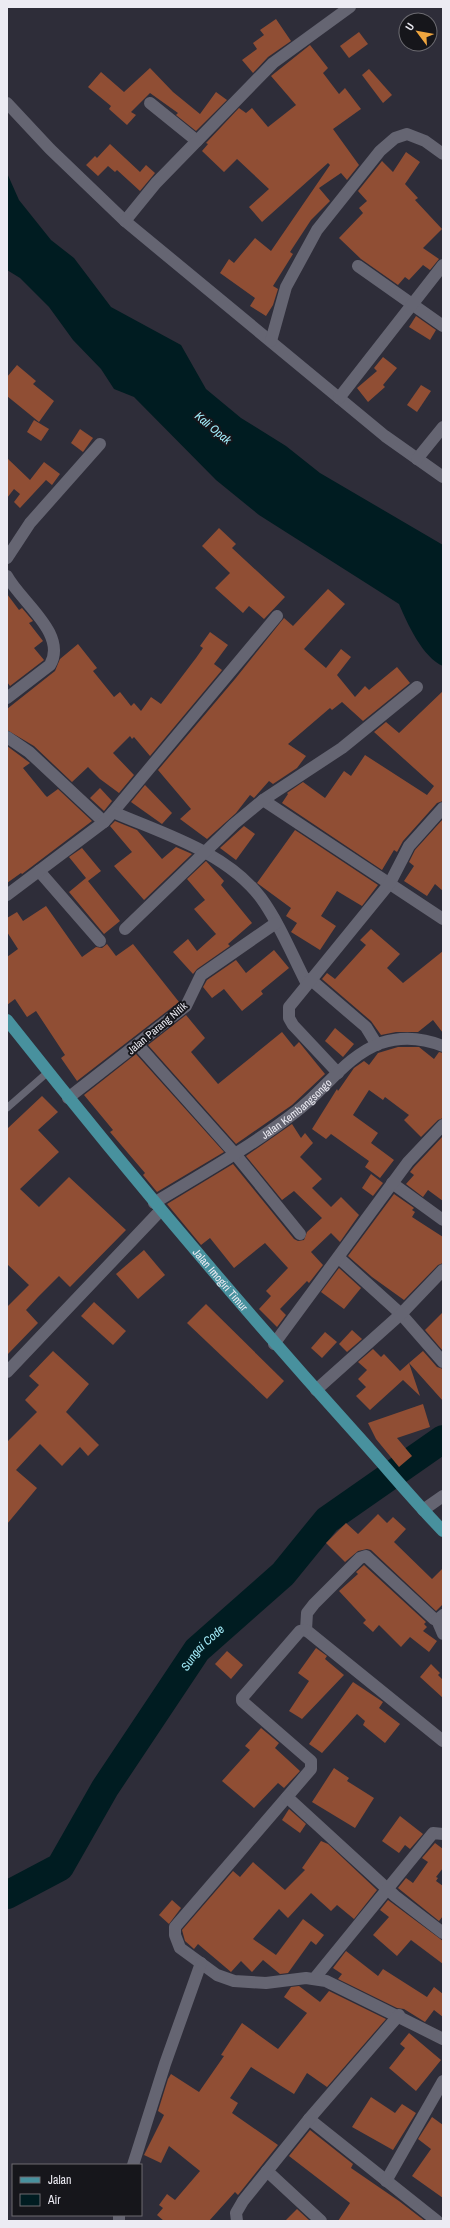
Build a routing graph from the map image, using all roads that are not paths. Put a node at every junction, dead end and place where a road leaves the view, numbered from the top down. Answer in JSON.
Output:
{"nodes":[{"id":1,"x":350,"y":7,"type":"edge"},
{"id":2,"x":7,"y":103,"type":"edge"},
{"id":3,"x":150,"y":103,"type":"dead end"},
{"id":4,"x":198,"y":141,"type":"junction"},
{"id":5,"x":443,"y":154,"type":"edge"},
{"id":6,"x":125,"y":221,"type":"junction"},
{"id":7,"x":443,"y":265,"type":"edge"},
{"id":8,"x":358,"y":266,"type":"dead end"},
{"id":9,"x":412,"y":305,"type":"junction"},
{"id":10,"x":443,"y":326,"type":"edge"},
{"id":11,"x":271,"y":341,"type":"junction"},
{"id":12,"x":339,"y":398,"type":"junction"},
{"id":13,"x":443,"y":427,"type":"edge"},
{"id":14,"x":100,"y":444,"type":"dead end"},
{"id":15,"x":417,"y":459,"type":"junction"},
{"id":16,"x":443,"y":477,"type":"edge"},
{"id":17,"x":7,"y":558,"type":"edge"},
{"id":18,"x":7,"y":576,"type":"edge"},
{"id":19,"x":277,"y":616,"type":"dead end"},
{"id":20,"x":417,"y":687,"type":"dead end"},
{"id":21,"x":7,"y":698,"type":"edge"},
{"id":22,"x":7,"y":737,"type":"edge"},
{"id":23,"x":263,"y":800,"type":"junction"},
{"id":24,"x":443,"y":808,"type":"edge"},
{"id":25,"x":113,"y":812,"type":"junction"},
{"id":26,"x":104,"y":822,"type":"junction"},
{"id":27,"x":205,"y":852,"type":"junction"},
{"id":28,"x":39,"y":871,"type":"junction"},
{"id":29,"x":390,"y":883,"type":"junction"},
{"id":30,"x":7,"y":895,"type":"edge"},
{"id":31,"x":443,"y":918,"type":"edge"},
{"id":32,"x":276,"y":923,"type":"junction"},
{"id":33,"x":125,"y":929,"type":"dead end"},
{"id":34,"x":100,"y":941,"type":"dead end"},
{"id":35,"x":308,"y":981,"type":"junction"},
{"id":36,"x":7,"y":1020,"type":"edge"},
{"id":37,"x":138,"y":1045,"type":"junction"},
{"id":38,"x":377,"y":1045,"type":"junction"},
{"id":39,"x":443,"y":1046,"type":"edge"},
{"id":40,"x":48,"y":1072,"type":"junction"},
{"id":41,"x":338,"y":1073,"type":"junction"},
{"id":42,"x":68,"y":1098,"type":"junction"},
{"id":43,"x":7,"y":1108,"type":"edge"},
{"id":44,"x":443,"y":1125,"type":"edge"},
{"id":45,"x":235,"y":1154,"type":"junction"},
{"id":46,"x":392,"y":1183,"type":"junction"},
{"id":47,"x":157,"y":1207,"type":"junction"},
{"id":48,"x":443,"y":1220,"type":"edge"},
{"id":49,"x":300,"y":1234,"type":"dead end"},
{"id":50,"x":339,"y":1258,"type":"junction"},
{"id":51,"x":443,"y":1270,"type":"edge"},
{"id":52,"x":401,"y":1314,"type":"junction"},
{"id":53,"x":274,"y":1344,"type":"junction"},
{"id":54,"x":443,"y":1362,"type":"edge"},
{"id":55,"x":7,"y":1372,"type":"edge"},
{"id":56,"x":316,"y":1390,"type":"junction"},
{"id":57,"x":443,"y":1496,"type":"edge"},
{"id":58,"x":423,"y":1510,"type":"junction"},
{"id":59,"x":443,"y":1531,"type":"edge"},
{"id":60,"x":440,"y":1617,"type":"edge"},
{"id":61,"x":306,"y":1630,"type":"junction"},
{"id":62,"x":443,"y":1634,"type":"edge"},
{"id":63,"x":443,"y":1741,"type":"edge"},
{"id":64,"x":287,"y":1797,"type":"junction"},
{"id":65,"x":443,"y":1834,"type":"edge"},
{"id":66,"x":386,"y":1888,"type":"junction"},
{"id":67,"x":443,"y":1933,"type":"edge"},
{"id":68,"x":201,"y":1963,"type":"junction"},
{"id":69,"x":314,"y":1979,"type":"junction"},
{"id":70,"x":399,"y":2015,"type":"junction"},
{"id":71,"x":443,"y":2038,"type":"edge"},
{"id":72,"x":443,"y":2081,"type":"edge"},
{"id":73,"x":309,"y":2119,"type":"junction"},
{"id":74,"x":133,"y":2164,"type":"edge"},
{"id":75,"x":267,"y":2171,"type":"junction"},
{"id":76,"x":386,"y":2180,"type":"junction"},
{"id":77,"x":237,"y":2221,"type":"edge"},
{"id":78,"x":321,"y":2221,"type":"edge"},
{"id":79,"x":436,"y":2221,"type":"edge"}],
"edges":[{"from":1,"to":4,"type":"street"},
{"from":2,"to":6,"type":"street"},
{"from":3,"to":4,"type":"street"},
{"from":4,"to":6,"type":"street"},
{"from":5,"to":11,"type":"street"},
{"from":6,"to":11,"type":"street"},
{"from":7,"to":9,"type":"street"},
{"from":8,"to":9,"type":"street"},
{"from":9,"to":10,"type":"street"},
{"from":9,"to":12,"type":"street"},
{"from":11,"to":12,"type":"street"},
{"from":12,"to":15,"type":"street"},
{"from":13,"to":15,"type":"street"},
{"from":14,"to":17,"type":"street"},
{"from":15,"to":16,"type":"street"},
{"from":18,"to":21,"type":"street"},
{"from":19,"to":25,"type":"street"},
{"from":20,"to":23,"type":"street"},
{"from":22,"to":26,"type":"street"},
{"from":23,"to":27,"type":"street"},
{"from":23,"to":29,"type":"street"},
{"from":24,"to":29,"type":"street"},
{"from":25,"to":26,"type":"street"},
{"from":25,"to":27,"type":"street"},
{"from":26,"to":28,"type":"street"},
{"from":27,"to":32,"type":"street"},
{"from":27,"to":33,"type":"street"},
{"from":28,"to":30,"type":"street"},
{"from":28,"to":34,"type":"street"},
{"from":29,"to":31,"type":"street"},
{"from":29,"to":35,"type":"street"},
{"from":32,"to":35,"type":"street"},
{"from":32,"to":37,"type":"street","name":"Jalan Parang Nitik"},
{"from":35,"to":38,"type":"street"},
{"from":35,"to":41,"type":"street"},
{"from":36,"to":40,"type":"main road","name":"Jalan Imogiri Timur"},
{"from":37,"to":42,"type":"street","name":"Jalan Parang Nitik"},
{"from":37,"to":45,"type":"street"},
{"from":38,"to":39,"type":"street","name":"Jalan Kembangsongo"},
{"from":38,"to":41,"type":"street","name":"Jalan Kembangsongo"},
{"from":40,"to":42,"type":"main road","name":"Jalan Imogiri Timur"},
{"from":40,"to":43,"type":"lane"},
{"from":41,"to":45,"type":"street","name":"Jalan Kembangsongo"},
{"from":42,"to":47,"type":"main road","name":"Jalan Imogiri Timur"},
{"from":44,"to":46,"type":"street"},
{"from":45,"to":47,"type":"street","name":"Jalan Kembangsongo"},
{"from":45,"to":49,"type":"street"},
{"from":46,"to":48,"type":"street"},
{"from":46,"to":50,"type":"street"},
{"from":47,"to":53,"type":"main road","name":"Jalan Imogiri Timur"},
{"from":47,"to":55,"type":"street","name":"Jalan Kembangsongo"},
{"from":50,"to":52,"type":"street"},
{"from":50,"to":53,"type":"street"},
{"from":51,"to":52,"type":"street"},
{"from":52,"to":54,"type":"street"},
{"from":52,"to":56,"type":"street"},
{"from":53,"to":56,"type":"main road","name":"Jalan Imogiri Timur"},
{"from":56,"to":58,"type":"main road","name":"Jalan Imogiri Timur"},
{"from":57,"to":58,"type":"street"},
{"from":58,"to":59,"type":"main road","name":"Jalan Imogiri Timur"},
{"from":60,"to":61,"type":"street"},
{"from":60,"to":62,"type":"street"},
{"from":61,"to":63,"type":"street"},
{"from":61,"to":64,"type":"street"},
{"from":64,"to":66,"type":"street"},
{"from":64,"to":68,"type":"street"},
{"from":65,"to":66,"type":"street"},
{"from":66,"to":67,"type":"street"},
{"from":66,"to":69,"type":"street"},
{"from":68,"to":69,"type":"street"},
{"from":68,"to":74,"type":"street"},
{"from":69,"to":70,"type":"street"},
{"from":70,"to":71,"type":"street"},
{"from":70,"to":73,"type":"street"},
{"from":72,"to":76,"type":"street"},
{"from":73,"to":75,"type":"street"},
{"from":73,"to":76,"type":"street"},
{"from":75,"to":77,"type":"street"},
{"from":75,"to":78,"type":"street"},
{"from":76,"to":79,"type":"street"}]}
